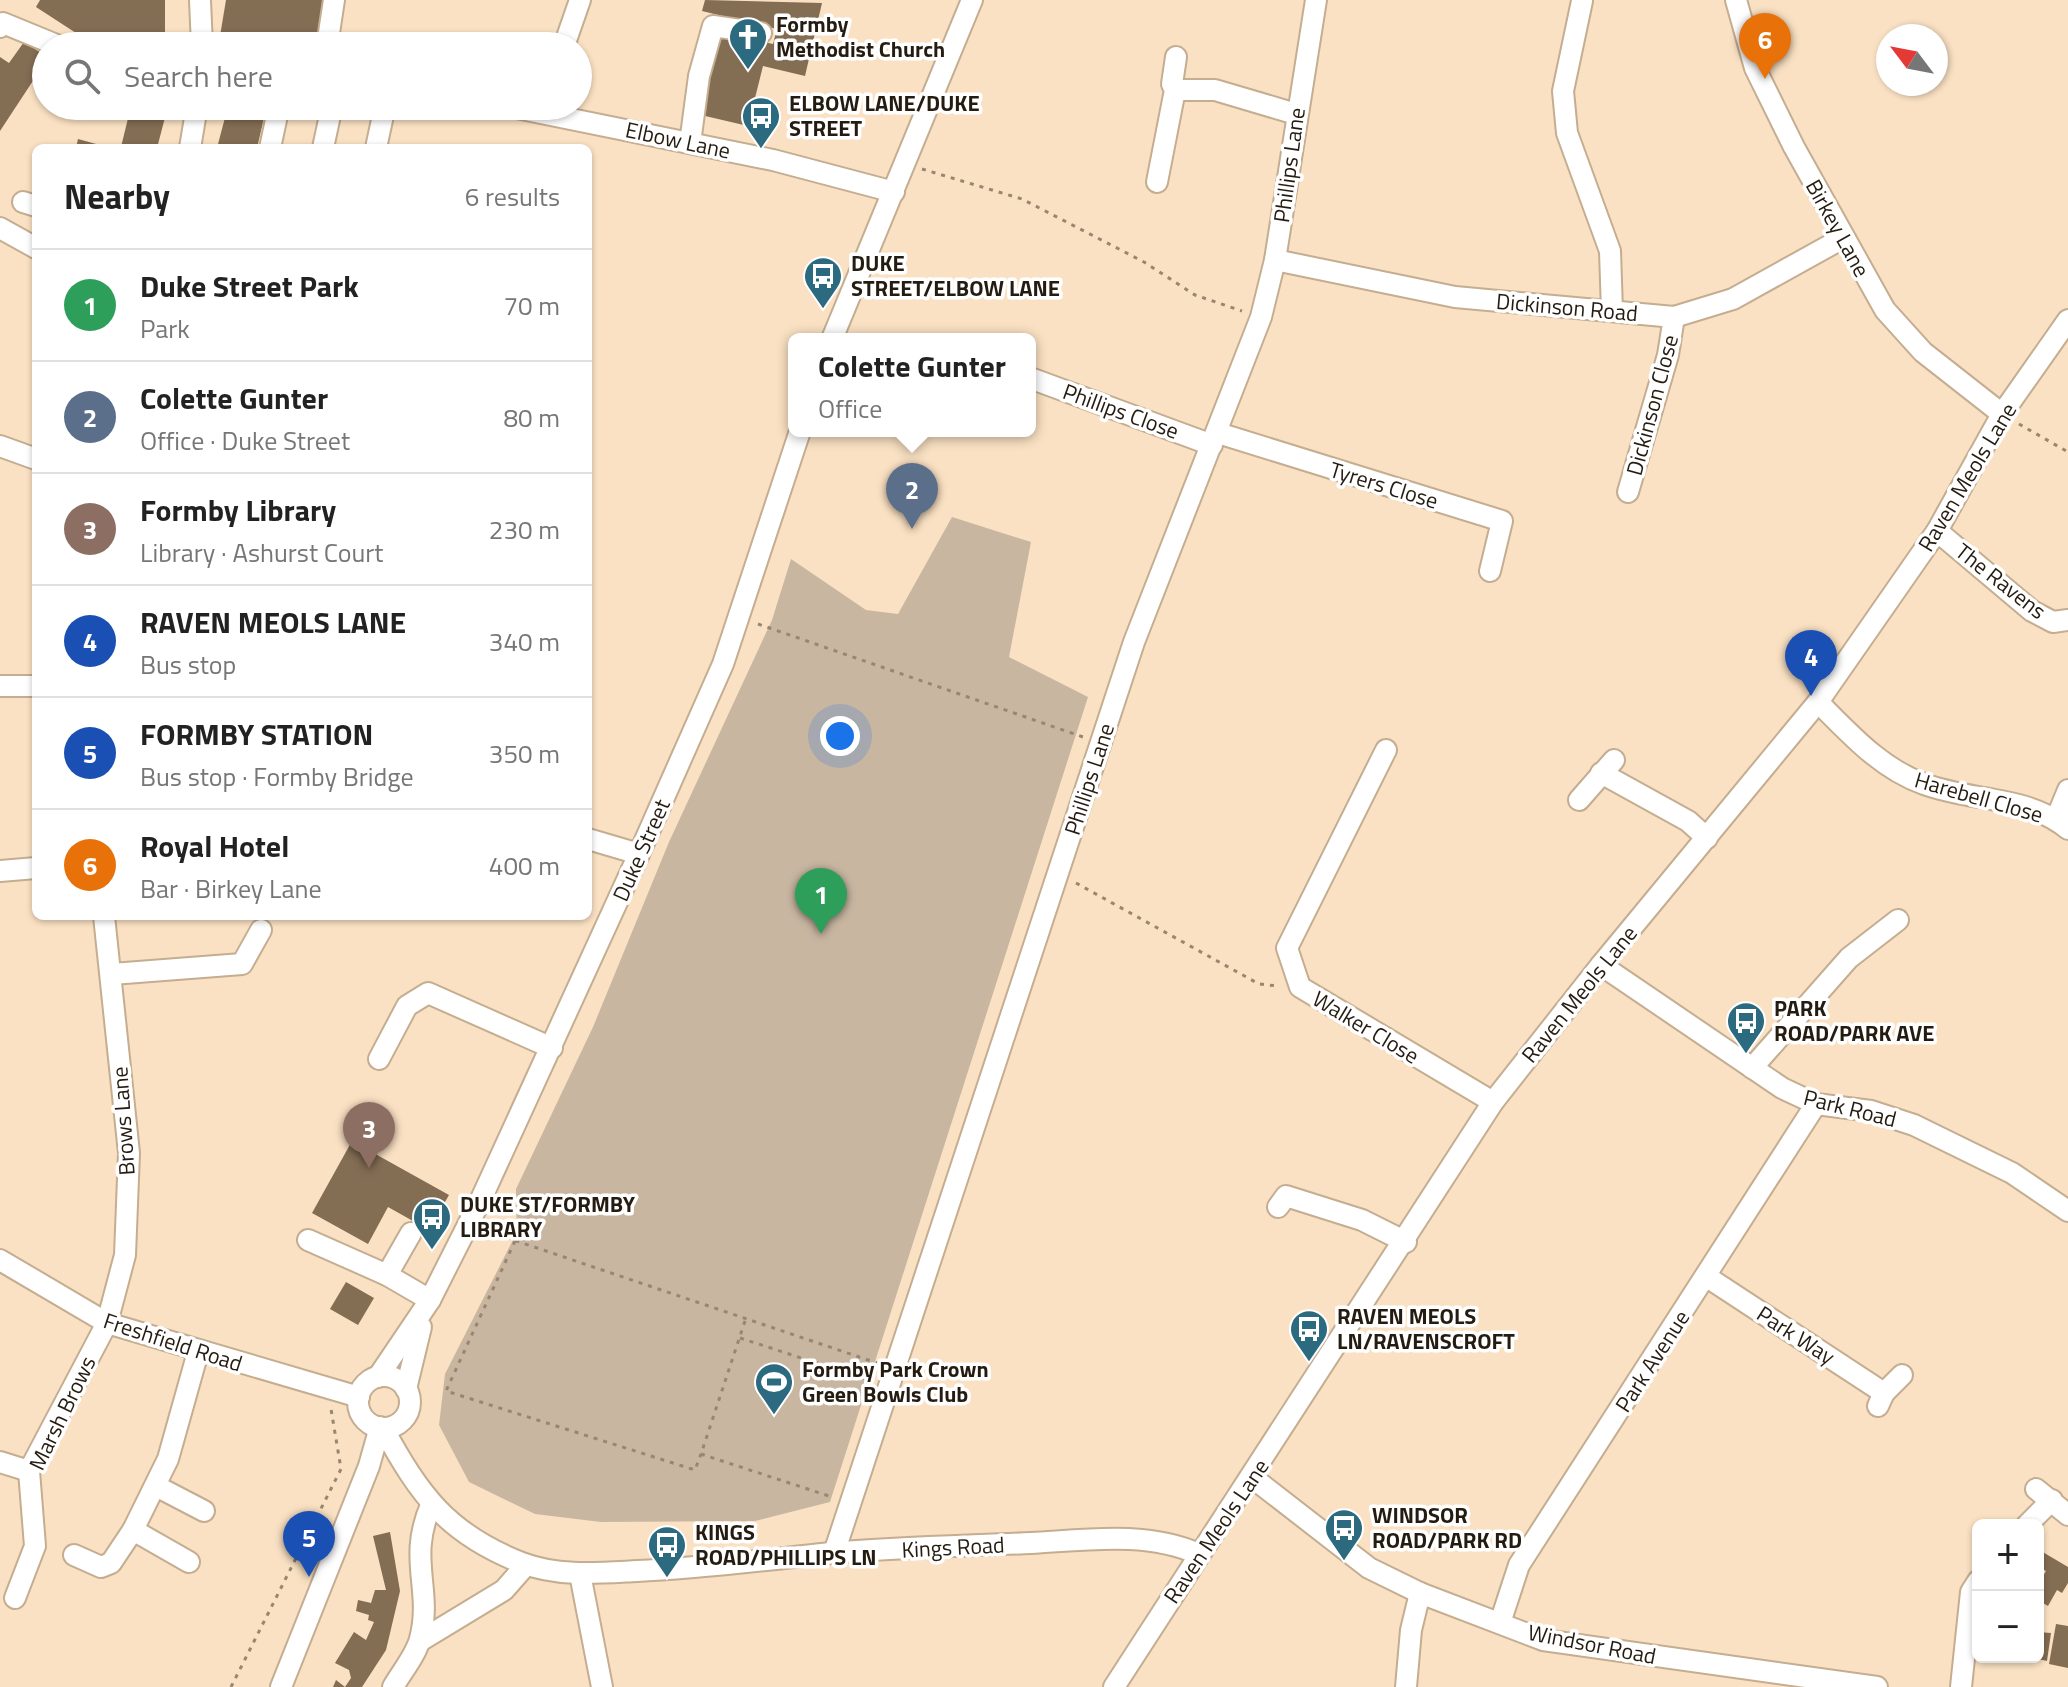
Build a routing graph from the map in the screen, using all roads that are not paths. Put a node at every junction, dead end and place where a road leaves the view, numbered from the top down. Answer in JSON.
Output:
{"nodes":[{"id":1,"x":200,"y":0,"type":"edge"},
{"id":2,"x":334,"y":0,"type":"edge"},
{"id":3,"x":580,"y":0,"type":"edge"},
{"id":4,"x":972,"y":0,"type":"edge"},
{"id":5,"x":1316,"y":0,"type":"edge"},
{"id":6,"x":1736,"y":0,"type":"edge"},
{"id":7,"x":1582,"y":1,"type":"edge"},
{"id":8,"x":0,"y":27,"type":"edge"},
{"id":9,"x":201,"y":32,"type":"edge"},
{"id":10,"x":329,"y":32,"type":"edge"},
{"id":11,"x":569,"y":32,"type":"edge"},
{"id":12,"x":761,"y":33,"type":"dead end"},
{"id":13,"x":32,"y":35,"type":"edge"},
{"id":14,"x":1176,"y":57,"type":"dead end"},
{"id":15,"x":1175,"y":90,"type":"junction"},
{"id":16,"x":1296,"y":114,"type":"junction"},
{"id":17,"x":195,"y":120,"type":"edge"},
{"id":18,"x":276,"y":120,"type":"edge"},
{"id":19,"x":329,"y":120,"type":"edge"},
{"id":20,"x":382,"y":120,"type":"edge"},
{"id":21,"x":592,"y":120,"type":"edge"},
{"id":22,"x":690,"y":143,"type":"junction"},
{"id":23,"x":191,"y":144,"type":"edge"},
{"id":24,"x":271,"y":144,"type":"edge"},
{"id":25,"x":324,"y":144,"type":"edge"},
{"id":26,"x":377,"y":144,"type":"edge"},
{"id":27,"x":1157,"y":182,"type":"dead end"},
{"id":28,"x":894,"y":192,"type":"junction"},
{"id":29,"x":0,"y":228,"type":"edge"},
{"id":30,"x":1843,"y":238,"type":"junction"},
{"id":31,"x":32,"y":246,"type":"edge"},
{"id":32,"x":1275,"y":260,"type":"junction"},
{"id":33,"x":1612,"y":311,"type":"junction"},
{"id":34,"x":1674,"y":317,"type":"junction"},
{"id":35,"x":2068,"y":320,"type":"edge"},
{"id":36,"x":835,"y":333,"type":"edge"},
{"id":37,"x":1036,"y":380,"type":"edge"},
{"id":38,"x":2002,"y":414,"type":"junction"},
{"id":39,"x":798,"y":437,"type":"edge"},
{"id":40,"x":1215,"y":439,"type":"junction"},
{"id":41,"x":0,"y":446,"type":"edge"},
{"id":42,"x":32,"y":458,"type":"edge"},
{"id":43,"x":1628,"y":492,"type":"dead end"},
{"id":44,"x":1937,"y":531,"type":"junction"},
{"id":45,"x":1490,"y":571,"type":"dead end"},
{"id":46,"x":2068,"y":620,"type":"edge"},
{"id":47,"x":0,"y":686,"type":"edge"},
{"id":48,"x":32,"y":686,"type":"edge"},
{"id":49,"x":1818,"y":702,"type":"junction"},
{"id":50,"x":1386,"y":750,"type":"dead end"},
{"id":51,"x":2068,"y":790,"type":"edge"},
{"id":52,"x":1579,"y":800,"type":"dead end"},
{"id":53,"x":2062,"y":824,"type":"edge"},
{"id":54,"x":1707,"y":838,"type":"junction"},
{"id":55,"x":592,"y":840,"type":"edge"},
{"id":56,"x":639,"y":854,"type":"junction"},
{"id":57,"x":32,"y":868,"type":"edge"},
{"id":58,"x":0,"y":871,"type":"edge"},
{"id":59,"x":105,"y":920,"type":"edge"},
{"id":60,"x":1898,"y":920,"type":"dead end"},
{"id":61,"x":261,"y":930,"type":"dead end"},
{"id":62,"x":1601,"y":965,"type":"junction"},
{"id":63,"x":112,"y":974,"type":"junction"},
{"id":64,"x":552,"y":1048,"type":"junction"},
{"id":65,"x":379,"y":1059,"type":"dead end"},
{"id":66,"x":1752,"y":1068,"type":"junction"},
{"id":67,"x":1493,"y":1102,"type":"junction"},
{"id":68,"x":1816,"y":1104,"type":"junction"},
{"id":69,"x":1278,"y":1207,"type":"dead end"},
{"id":70,"x":2068,"y":1211,"type":"edge"},
{"id":71,"x":411,"y":1233,"type":"dead end"},
{"id":72,"x":308,"y":1240,"type":"dead end"},
{"id":73,"x":1406,"y":1242,"type":"junction"},
{"id":74,"x":0,"y":1260,"type":"edge"},
{"id":75,"x":387,"y":1275,"type":"junction"},
{"id":76,"x":1707,"y":1277,"type":"junction"},
{"id":77,"x":430,"y":1300,"type":"junction"},
{"id":78,"x":107,"y":1323,"type":"junction"},
{"id":79,"x":198,"y":1352,"type":"junction"},
{"id":80,"x":1902,"y":1375,"type":"dead end"},
{"id":81,"x":378,"y":1377,"type":"junction"},
{"id":82,"x":406,"y":1389,"type":"junction"},
{"id":83,"x":359,"y":1397,"type":"junction"},
{"id":84,"x":404,"y":1418,"type":"junction"},
{"id":85,"x":382,"y":1428,"type":"junction"},
{"id":86,"x":0,"y":1462,"type":"edge"},
{"id":87,"x":410,"y":1470,"type":"junction"},
{"id":88,"x":29,"y":1471,"type":"junction"},
{"id":89,"x":1253,"y":1478,"type":"junction"},
{"id":90,"x":156,"y":1486,"type":"junction"},
{"id":91,"x":431,"y":1505,"type":"junction"},
{"id":92,"x":204,"y":1511,"type":"dead end"},
{"id":93,"x":2068,"y":1515,"type":"edge"},
{"id":94,"x":2030,"y":1519,"type":"edge"},
{"id":95,"x":133,"y":1530,"type":"junction"},
{"id":96,"x":834,"y":1553,"type":"junction"},
{"id":97,"x":1198,"y":1554,"type":"junction"},
{"id":98,"x":74,"y":1555,"type":"dead end"},
{"id":99,"x":189,"y":1562,"type":"dead end"},
{"id":100,"x":526,"y":1565,"type":"junction"},
{"id":101,"x":580,"y":1574,"type":"junction"},
{"id":102,"x":1972,"y":1590,"type":"edge"},
{"id":103,"x":1420,"y":1593,"type":"junction"},
{"id":104,"x":15,"y":1598,"type":"dead end"},
{"id":105,"x":1500,"y":1623,"type":"junction"},
{"id":106,"x":420,"y":1641,"type":"junction"},
{"id":107,"x":281,"y":1687,"type":"edge"},
{"id":108,"x":393,"y":1687,"type":"edge"},
{"id":109,"x":602,"y":1687,"type":"edge"},
{"id":110,"x":1114,"y":1687,"type":"edge"},
{"id":111,"x":1406,"y":1687,"type":"edge"},
{"id":112,"x":1877,"y":1687,"type":"edge"},
{"id":113,"x":1961,"y":1687,"type":"edge"}],
"edges":[{"from":1,"to":9,"type":"street"},
{"from":2,"to":10,"type":"street"},
{"from":3,"to":11,"type":"street"},
{"from":4,"to":28,"type":"street"},
{"from":5,"to":16,"type":"street","name":"Phillips Lane"},
{"from":6,"to":30,"type":"street","name":"Birkey Lane"},
{"from":7,"to":33,"type":"street"},
{"from":8,"to":13,"type":"street"},
{"from":12,"to":22,"type":"street"},
{"from":14,"to":15,"type":"street"},
{"from":15,"to":16,"type":"street"},
{"from":15,"to":27,"type":"street"},
{"from":16,"to":32,"type":"street","name":"Phillips Lane"},
{"from":17,"to":23,"type":"street"},
{"from":18,"to":24,"type":"street"},
{"from":19,"to":25,"type":"street"},
{"from":20,"to":26,"type":"street"},
{"from":21,"to":22,"type":"street","name":"Elbow Lane"},
{"from":22,"to":28,"type":"street","name":"Elbow Lane"},
{"from":28,"to":36,"type":"street"},
{"from":29,"to":31,"type":"street"},
{"from":30,"to":34,"type":"street","name":"Dickinson Road"},
{"from":30,"to":38,"type":"street","name":"Birkey Lane"},
{"from":32,"to":33,"type":"street","name":"Dickinson Road"},
{"from":32,"to":40,"type":"street","name":"Phillips Lane"},
{"from":33,"to":34,"type":"street","name":"Dickinson Road"},
{"from":34,"to":43,"type":"street","name":"Dickinson Close"},
{"from":35,"to":38,"type":"street","name":"Raven Meols Lane"},
{"from":37,"to":40,"type":"street","name":"Phillips Close"},
{"from":38,"to":44,"type":"street","name":"Raven Meols Lane"},
{"from":39,"to":56,"type":"street","name":"Duke Street"},
{"from":40,"to":45,"type":"street","name":"Tyrers Close"},
{"from":40,"to":96,"type":"street","name":"Phillips Lane"},
{"from":41,"to":42,"type":"street"},
{"from":44,"to":46,"type":"street","name":"The Ravens"},
{"from":44,"to":49,"type":"street","name":"Raven Meols Lane"},
{"from":47,"to":48,"type":"street"},
{"from":49,"to":53,"type":"street","name":"Harebell Close"},
{"from":49,"to":54,"type":"street","name":"Raven Meols Lane"},
{"from":50,"to":67,"type":"street","name":"Walker Close"},
{"from":51,"to":53,"type":"street"},
{"from":52,"to":54,"type":"street"},
{"from":54,"to":62,"type":"street","name":"Raven Meols Lane"},
{"from":55,"to":56,"type":"street"},
{"from":56,"to":64,"type":"street","name":"Duke Street"},
{"from":57,"to":58,"type":"street"},
{"from":59,"to":63,"type":"street","name":"Brows Lane"},
{"from":60,"to":66,"type":"street"},
{"from":61,"to":63,"type":"street"},
{"from":62,"to":66,"type":"street","name":"Park Road"},
{"from":62,"to":67,"type":"street","name":"Raven Meols Lane"},
{"from":63,"to":78,"type":"street","name":"Brows Lane"},
{"from":64,"to":65,"type":"street"},
{"from":64,"to":77,"type":"street","name":"Duke Street"},
{"from":66,"to":68,"type":"street","name":"Park Road"},
{"from":67,"to":73,"type":"street","name":"Raven Meols Lane"},
{"from":68,"to":70,"type":"street","name":"Park Road"},
{"from":68,"to":76,"type":"street","name":"Park Avenue"},
{"from":69,"to":73,"type":"street"},
{"from":71,"to":75,"type":"street"},
{"from":72,"to":75,"type":"street"},
{"from":73,"to":89,"type":"street","name":"Raven Meols Lane"},
{"from":74,"to":78,"type":"street","name":"Freshfield Road"},
{"from":75,"to":77,"type":"street"},
{"from":76,"to":80,"type":"street","name":"Park Way"},
{"from":76,"to":105,"type":"street","name":"Park Avenue"},
{"from":77,"to":81,"type":"street","name":"Duke Street"},
{"from":77,"to":82,"type":"street","name":"Duke Street"},
{"from":78,"to":79,"type":"street","name":"Freshfield Road"},
{"from":78,"to":88,"type":"street","name":"Marsh Brows"},
{"from":79,"to":83,"type":"street","name":"Freshfield Road"},
{"from":79,"to":90,"type":"street"},
{"from":81,"to":82,"type":"street"},
{"from":81,"to":83,"type":"street"},
{"from":82,"to":84,"type":"street"},
{"from":83,"to":85,"type":"street"},
{"from":84,"to":85,"type":"street"},
{"from":84,"to":87,"type":"street","name":"Kings Road"},
{"from":85,"to":87,"type":"street","name":"Kings Road"},
{"from":85,"to":107,"type":"street"},
{"from":86,"to":88,"type":"street"},
{"from":87,"to":91,"type":"street","name":"Kings Road"},
{"from":88,"to":104,"type":"street","name":"Marsh Brows"},
{"from":89,"to":97,"type":"street","name":"Raven Meols Lane"},
{"from":89,"to":103,"type":"street","name":"Windsor Road"},
{"from":90,"to":92,"type":"street"},
{"from":90,"to":95,"type":"street"},
{"from":91,"to":100,"type":"street","name":"Kings Road"},
{"from":91,"to":106,"type":"street"},
{"from":93,"to":94,"type":"street"},
{"from":95,"to":98,"type":"street"},
{"from":95,"to":99,"type":"street"},
{"from":96,"to":97,"type":"street","name":"Kings Road"},
{"from":96,"to":101,"type":"street","name":"Kings Road"},
{"from":97,"to":110,"type":"street","name":"Raven Meols Lane"},
{"from":100,"to":101,"type":"street","name":"Kings Road"},
{"from":100,"to":106,"type":"street"},
{"from":101,"to":109,"type":"street"},
{"from":102,"to":113,"type":"street"},
{"from":103,"to":105,"type":"street","name":"Windsor Road"},
{"from":103,"to":111,"type":"street"},
{"from":105,"to":112,"type":"street","name":"Windsor Road"},
{"from":106,"to":108,"type":"street"}]}
